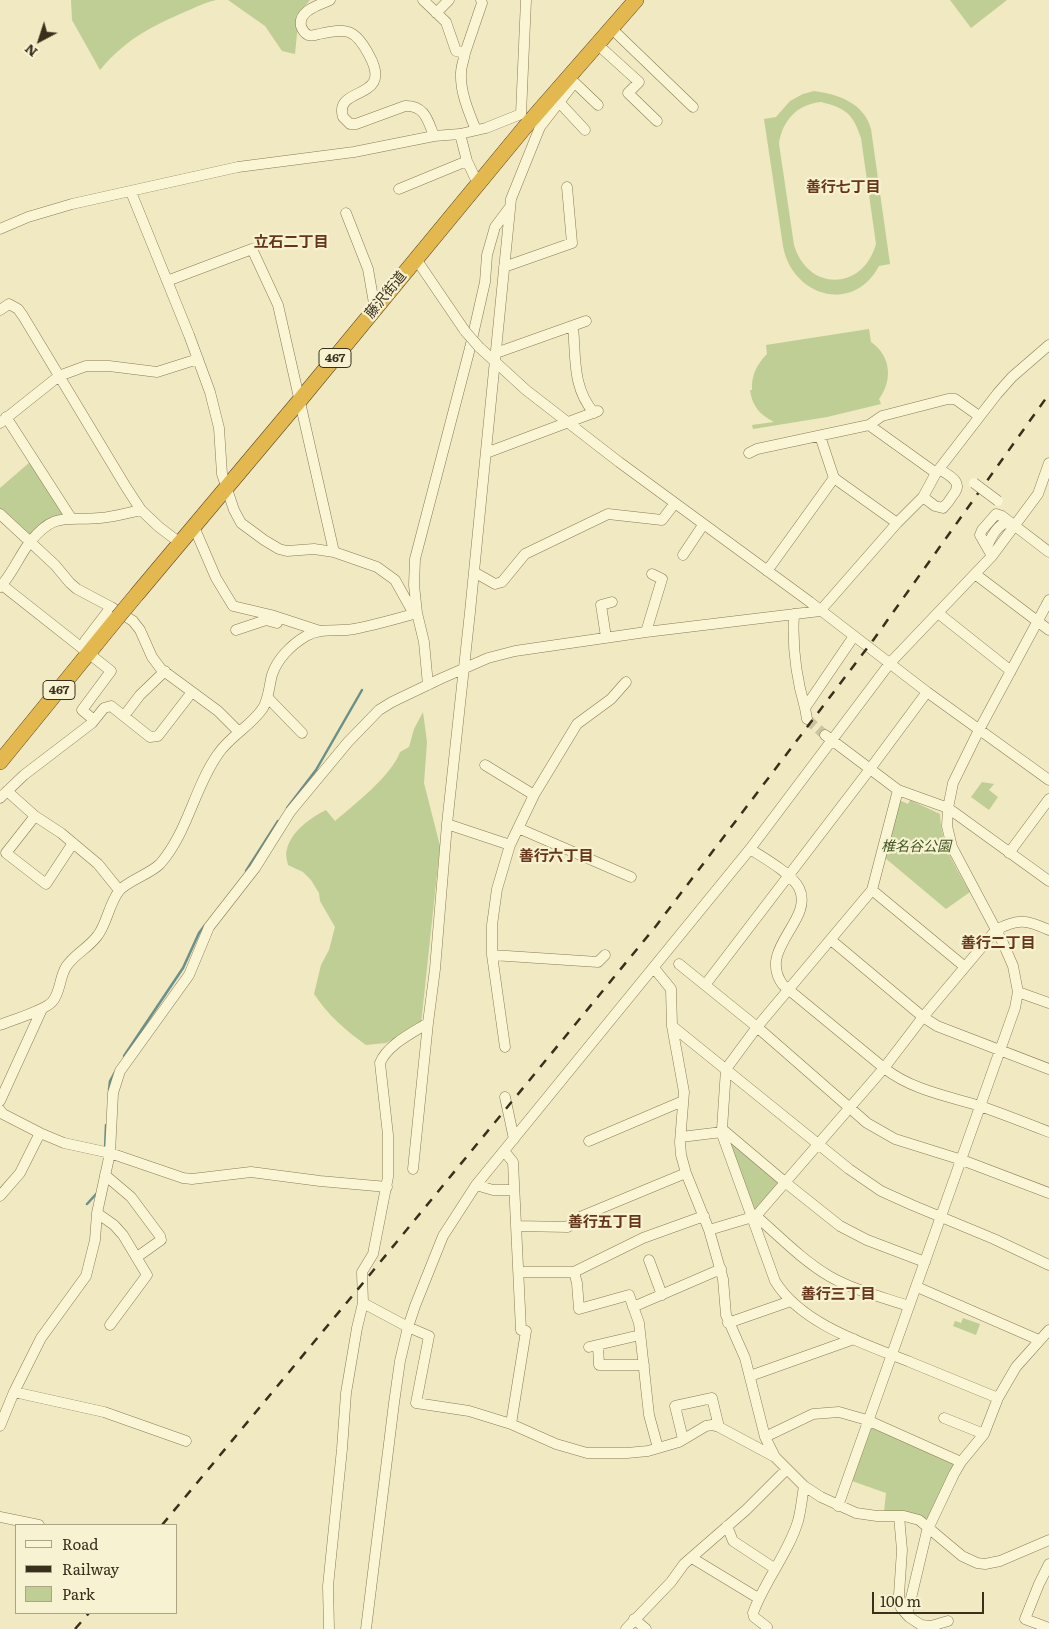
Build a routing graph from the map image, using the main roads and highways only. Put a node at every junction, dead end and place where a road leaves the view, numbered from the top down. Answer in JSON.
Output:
{"nodes":[{"id":1,"x":636,"y":0,"type":"edge"},
{"id":2,"x":0,"y":762,"type":"edge"}],
"edges":[{"from":1,"to":2,"type":"highway","name":"藤沢街道","number":"467","bridge":true}]}
